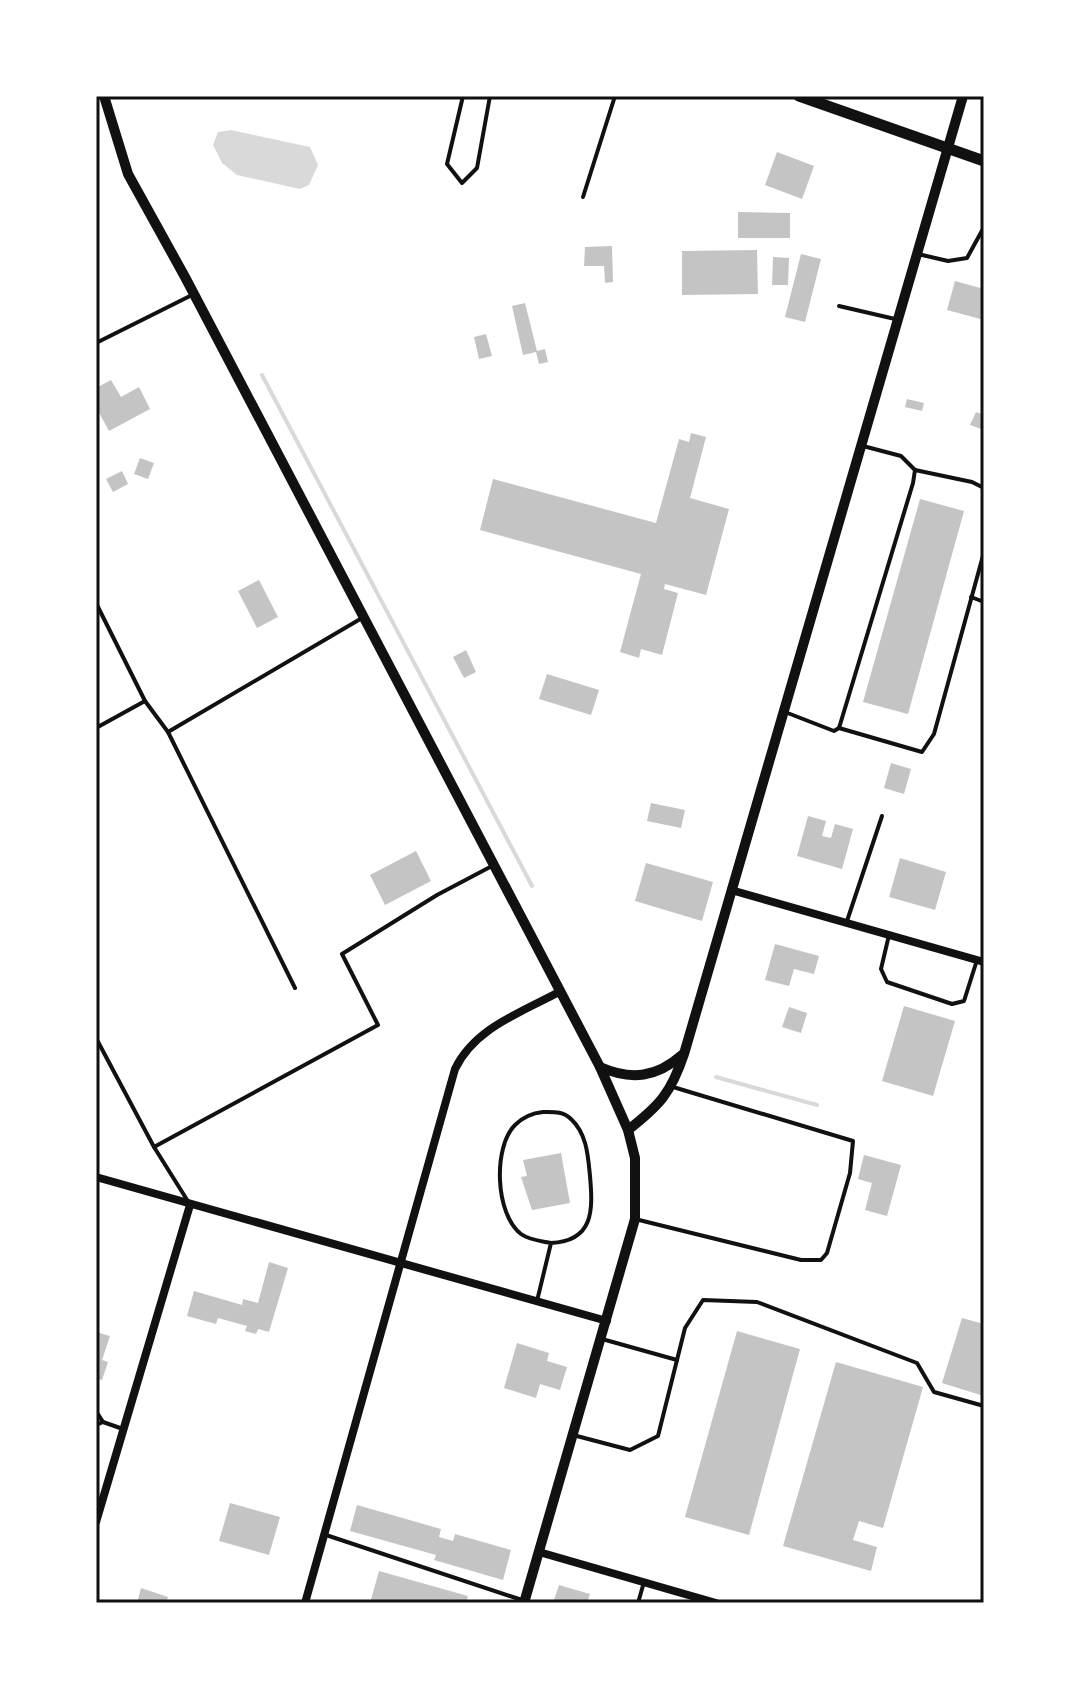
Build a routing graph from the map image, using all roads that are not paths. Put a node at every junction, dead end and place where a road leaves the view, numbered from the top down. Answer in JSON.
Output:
{"nodes":[{"id":1,"x":463,"y":96,"type":"edge"},
{"id":2,"x":490,"y":96,"type":"edge"},
{"id":3,"x":615,"y":96,"type":"edge"},
{"id":4,"x":799,"y":96,"type":"edge"},
{"id":5,"x":963,"y":96,"type":"edge"},
{"id":6,"x":102,"y":104,"type":"edge"},
{"id":7,"x":947,"y":150,"type":"junction"},
{"id":8,"x":984,"y":161,"type":"edge"},
{"id":9,"x":583,"y":197,"type":"dead end"},
{"id":10,"x":984,"y":227,"type":"edge"},
{"id":11,"x":917,"y":253,"type":"junction"},
{"id":12,"x":194,"y":294,"type":"junction"},
{"id":13,"x":839,"y":306,"type":"dead end"},
{"id":14,"x":898,"y":320,"type":"junction"},
{"id":15,"x":96,"y":343,"type":"edge"},
{"id":16,"x":861,"y":446,"type":"junction"},
{"id":17,"x":915,"y":470,"type":"junction"},
{"id":18,"x":984,"y":488,"type":"edge"},
{"id":19,"x":984,"y":552,"type":"edge"},
{"id":20,"x":971,"y":597,"type":"junction"},
{"id":21,"x":984,"y":602,"type":"edge"},
{"id":22,"x":96,"y":603,"type":"edge"},
{"id":23,"x":362,"y":618,"type":"junction"},
{"id":24,"x":145,"y":701,"type":"junction"},
{"id":25,"x":784,"y":711,"type":"junction"},
{"id":26,"x":96,"y":728,"type":"edge"},
{"id":27,"x":839,"y":728,"type":"junction"},
{"id":28,"x":168,"y":732,"type":"junction"},
{"id":29,"x":882,"y":816,"type":"dead end"},
{"id":30,"x":492,"y":866,"type":"junction"},
{"id":31,"x":731,"y":890,"type":"junction"},
{"id":32,"x":846,"y":923,"type":"junction"},
{"id":33,"x":889,"y":935,"type":"junction"},
{"id":34,"x":980,"y":961,"type":"edge"},
{"id":35,"x":295,"y":988,"type":"dead end"},
{"id":36,"x":559,"y":992,"type":"junction"},
{"id":37,"x":96,"y":1038,"type":"edge"},
{"id":38,"x":684,"y":1054,"type":"junction"},
{"id":39,"x":600,"y":1067,"type":"junction"},
{"id":40,"x":673,"y":1087,"type":"junction"},
{"id":41,"x":628,"y":1130,"type":"junction"},
{"id":42,"x":154,"y":1147,"type":"junction"},
{"id":43,"x":96,"y":1177,"type":"edge"},
{"id":44,"x":190,"y":1205,"type":"junction"},
{"id":45,"x":635,"y":1219,"type":"junction"},
{"id":46,"x":551,"y":1243,"type":"junction"},
{"id":47,"x":403,"y":1262,"type":"junction"},
{"id":48,"x":537,"y":1301,"type":"junction"},
{"id":49,"x":607,"y":1321,"type":"junction"},
{"id":50,"x":601,"y":1339,"type":"junction"},
{"id":51,"x":677,"y":1360,"type":"junction"},
{"id":52,"x":984,"y":1406,"type":"edge"},
{"id":53,"x":96,"y":1411,"type":"edge"},
{"id":54,"x":103,"y":1422,"type":"junction"},
{"id":55,"x":96,"y":1425,"type":"edge"},
{"id":56,"x":124,"y":1429,"type":"junction"},
{"id":57,"x":573,"y":1435,"type":"junction"},
{"id":58,"x":96,"y":1522,"type":"edge"},
{"id":59,"x":325,"y":1534,"type":"junction"},
{"id":60,"x":539,"y":1552,"type":"junction"},
{"id":61,"x":644,"y":1582,"type":"junction"},
{"id":62,"x":524,"y":1602,"type":"edge"},
{"id":63,"x":305,"y":1603,"type":"edge"},
{"id":64,"x":638,"y":1603,"type":"edge"},
{"id":65,"x":716,"y":1603,"type":"edge"}],
"edges":[{"from":1,"to":2,"type":"lane"},
{"from":3,"to":9,"type":"lane"},
{"from":4,"to":7,"type":"main road"},
{"from":5,"to":7,"type":"street"},
{"from":6,"to":12,"type":"street"},
{"from":7,"to":8,"type":"main road"},
{"from":7,"to":11,"type":"street"},
{"from":10,"to":11,"type":"lane"},
{"from":11,"to":14,"type":"street"},
{"from":12,"to":15,"type":"lane"},
{"from":12,"to":23,"type":"street"},
{"from":13,"to":14,"type":"lane"},
{"from":14,"to":16,"type":"street"},
{"from":16,"to":17,"type":"lane"},
{"from":16,"to":25,"type":"street"},
{"from":17,"to":18,"type":"lane"},
{"from":17,"to":27,"type":"lane"},
{"from":19,"to":20,"type":"lane"},
{"from":20,"to":21,"type":"lane"},
{"from":20,"to":27,"type":"lane"},
{"from":22,"to":24,"type":"lane"},
{"from":23,"to":28,"type":"lane"},
{"from":23,"to":30,"type":"street"},
{"from":24,"to":26,"type":"lane"},
{"from":24,"to":28,"type":"lane"},
{"from":25,"to":27,"type":"lane"},
{"from":25,"to":31,"type":"street"},
{"from":28,"to":35,"type":"lane"},
{"from":29,"to":32,"type":"lane"},
{"from":30,"to":36,"type":"street"},
{"from":30,"to":42,"type":"lane"},
{"from":31,"to":32,"type":"street"},
{"from":31,"to":38,"type":"street"},
{"from":32,"to":33,"type":"street"},
{"from":33,"to":34,"type":"street"},
{"from":33,"to":34,"type":"lane"},
{"from":36,"to":39,"type":"street"},
{"from":36,"to":47,"type":"street"},
{"from":37,"to":42,"type":"lane"},
{"from":38,"to":39,"type":"street"},
{"from":38,"to":40,"type":"street"},
{"from":39,"to":41,"type":"street"},
{"from":40,"to":41,"type":"street"},
{"from":40,"to":45,"type":"lane"},
{"from":41,"to":45,"type":"street"},
{"from":42,"to":44,"type":"lane"},
{"from":43,"to":44,"type":"street"},
{"from":44,"to":47,"type":"street"},
{"from":44,"to":56,"type":"street"},
{"from":45,"to":49,"type":"street"},
{"from":46,"to":46,"type":"lane"},
{"from":46,"to":48,"type":"lane"},
{"from":47,"to":48,"type":"street"},
{"from":47,"to":59,"type":"street"},
{"from":48,"to":49,"type":"street"},
{"from":49,"to":50,"type":"street"},
{"from":50,"to":51,"type":"lane"},
{"from":50,"to":57,"type":"street"},
{"from":51,"to":52,"type":"lane"},
{"from":51,"to":57,"type":"lane"},
{"from":53,"to":54,"type":"lane"},
{"from":54,"to":55,"type":"lane"},
{"from":54,"to":56,"type":"lane"},
{"from":56,"to":58,"type":"street"},
{"from":57,"to":60,"type":"street"},
{"from":59,"to":62,"type":"lane"},
{"from":59,"to":63,"type":"street"},
{"from":60,"to":61,"type":"street"},
{"from":60,"to":62,"type":"street"},
{"from":61,"to":64,"type":"lane"},
{"from":61,"to":65,"type":"street"}]}
